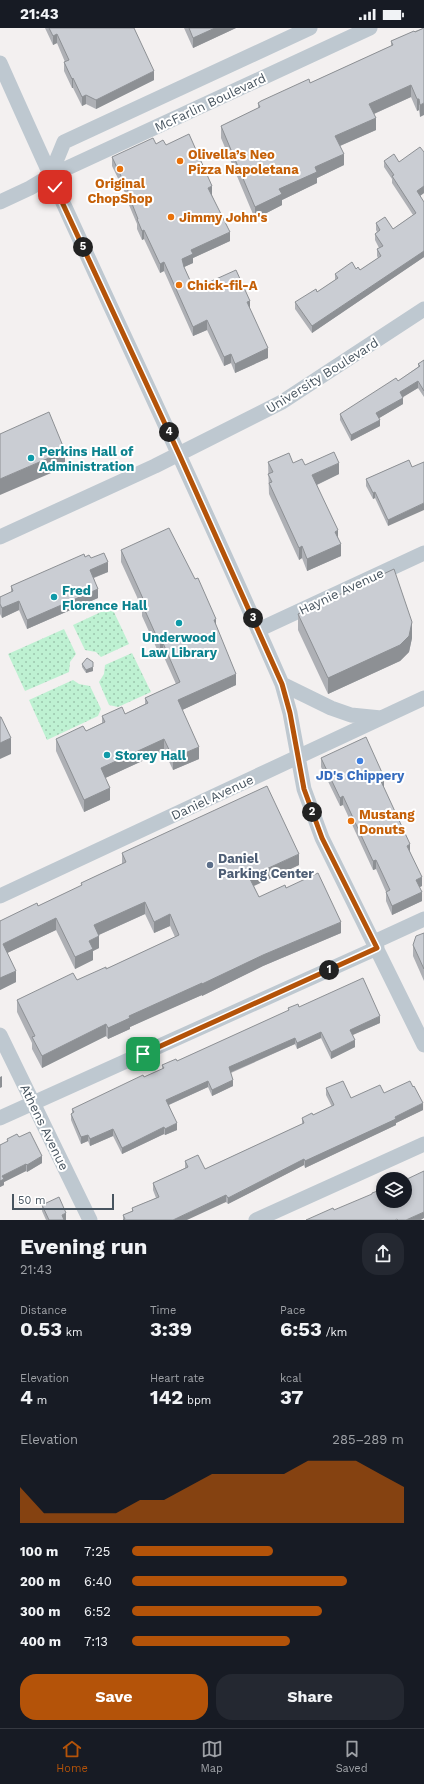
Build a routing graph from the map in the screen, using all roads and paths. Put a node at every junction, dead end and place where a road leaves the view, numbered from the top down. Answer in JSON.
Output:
{"nodes":[{"id":1,"x":310,"y":28,"type":"edge"},
{"id":2,"x":370,"y":28,"type":"edge"},
{"id":3,"x":0,"y":63,"type":"edge"},
{"id":4,"x":50,"y":176,"type":"junction"},
{"id":5,"x":0,"y":202,"type":"edge"},
{"id":6,"x":424,"y":309,"type":"edge"},
{"id":7,"x":179,"y":454,"type":"junction"},
{"id":8,"x":0,"y":537,"type":"edge"},
{"id":9,"x":424,"y":553,"type":"edge"},
{"id":10,"x":258,"y":630,"type":"junction"},
{"id":11,"x":282,"y":684,"type":"junction"},
{"id":12,"x":424,"y":698,"type":"edge"},
{"id":13,"x":381,"y":718,"type":"junction"},
{"id":14,"x":299,"y":757,"type":"junction"},
{"id":15,"x":0,"y":896,"type":"edge"},
{"id":16,"x":424,"y":919,"type":"edge"},
{"id":17,"x":376,"y":945,"type":"junction"},
{"id":18,"x":0,"y":1034,"type":"edge"},
{"id":19,"x":424,"y":1045,"type":"edge"},
{"id":20,"x":34,"y":1103,"type":"junction"},
{"id":21,"x":0,"y":1118,"type":"edge"},
{"id":22,"x":424,"y":1144,"type":"edge"},
{"id":23,"x":90,"y":1220,"type":"edge"},
{"id":24,"x":256,"y":1220,"type":"edge"}],
"edges":[{"from":1,"to":4,"type":"street","name":"McFarlin Boulevard"},
{"from":2,"to":4,"type":"street","name":"McFarlin Boulevard"},
{"from":3,"to":4,"type":"street"},
{"from":4,"to":5,"type":"street","name":"McFarlin Boulevard"},
{"from":4,"to":7,"type":"street"},
{"from":6,"to":7,"type":"street","name":"University Boulevard"},
{"from":7,"to":8,"type":"street","name":"University Boulevard"},
{"from":7,"to":10,"type":"street"},
{"from":9,"to":10,"type":"street","name":"Haynie Avenue"},
{"from":10,"to":11,"type":"street"},
{"from":11,"to":13,"type":"street"},
{"from":11,"to":14,"type":"street"},
{"from":12,"to":13,"type":"street","name":"Daniel Avenue"},
{"from":13,"to":14,"type":"street","name":"Daniel Avenue"},
{"from":14,"to":15,"type":"street","name":"Daniel Avenue"},
{"from":14,"to":17,"type":"street"},
{"from":16,"to":17,"type":"street"},
{"from":17,"to":19,"type":"street"},
{"from":17,"to":20,"type":"street"},
{"from":18,"to":20,"type":"street","name":"Athens Avenue"},
{"from":20,"to":21,"type":"street"},
{"from":20,"to":23,"type":"street","name":"Athens Avenue"},
{"from":22,"to":24,"type":"street"}]}
